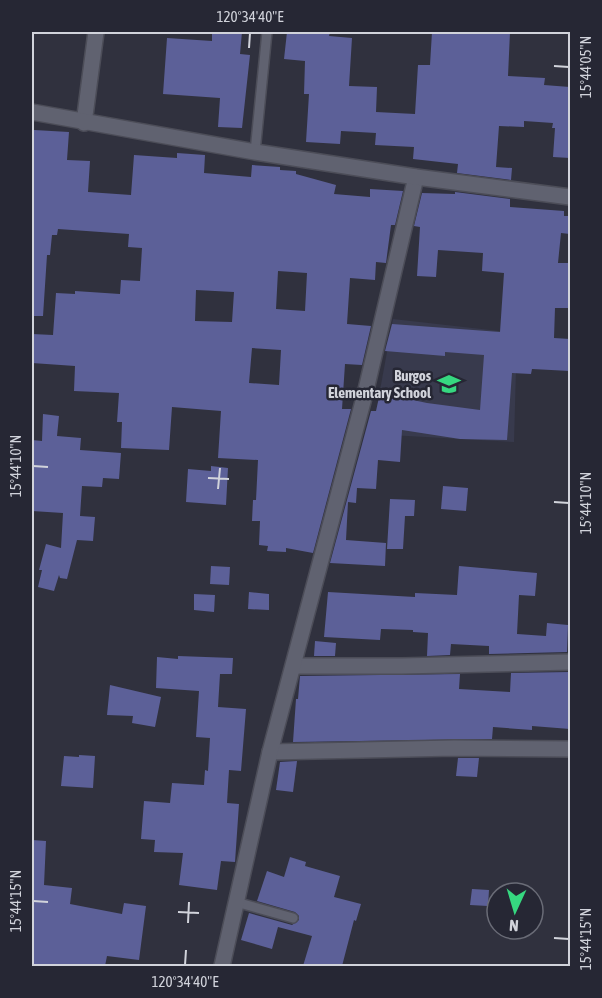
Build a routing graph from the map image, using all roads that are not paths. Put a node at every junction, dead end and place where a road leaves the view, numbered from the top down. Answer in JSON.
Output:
{"nodes":[{"id":1,"x":96,"y":32,"type":"edge"},
{"id":2,"x":267,"y":32,"type":"edge"},
{"id":3,"x":32,"y":112,"type":"edge"},
{"id":4,"x":84,"y":123,"type":"junction"},
{"id":5,"x":255,"y":152,"type":"junction"},
{"id":6,"x":416,"y":177,"type":"junction"},
{"id":7,"x":570,"y":196,"type":"edge"},
{"id":8,"x":570,"y":662,"type":"edge"},
{"id":9,"x":294,"y":666,"type":"junction"},
{"id":10,"x":570,"y":749,"type":"edge"},
{"id":11,"x":270,"y":752,"type":"junction"},
{"id":12,"x":236,"y":902,"type":"junction"},
{"id":13,"x":293,"y":918,"type":"dead end"},
{"id":14,"x":222,"y":966,"type":"edge"}],
"edges":[{"from":1,"to":4,"type":"street"},
{"from":2,"to":5,"type":"lane"},
{"from":3,"to":4,"type":"street"},
{"from":4,"to":5,"type":"street"},
{"from":5,"to":6,"type":"street"},
{"from":6,"to":7,"type":"street"},
{"from":6,"to":9,"type":"street"},
{"from":8,"to":9,"type":"street"},
{"from":9,"to":11,"type":"street"},
{"from":10,"to":11,"type":"street"},
{"from":11,"to":12,"type":"street"},
{"from":12,"to":13,"type":"lane"},
{"from":12,"to":14,"type":"street"}]}
